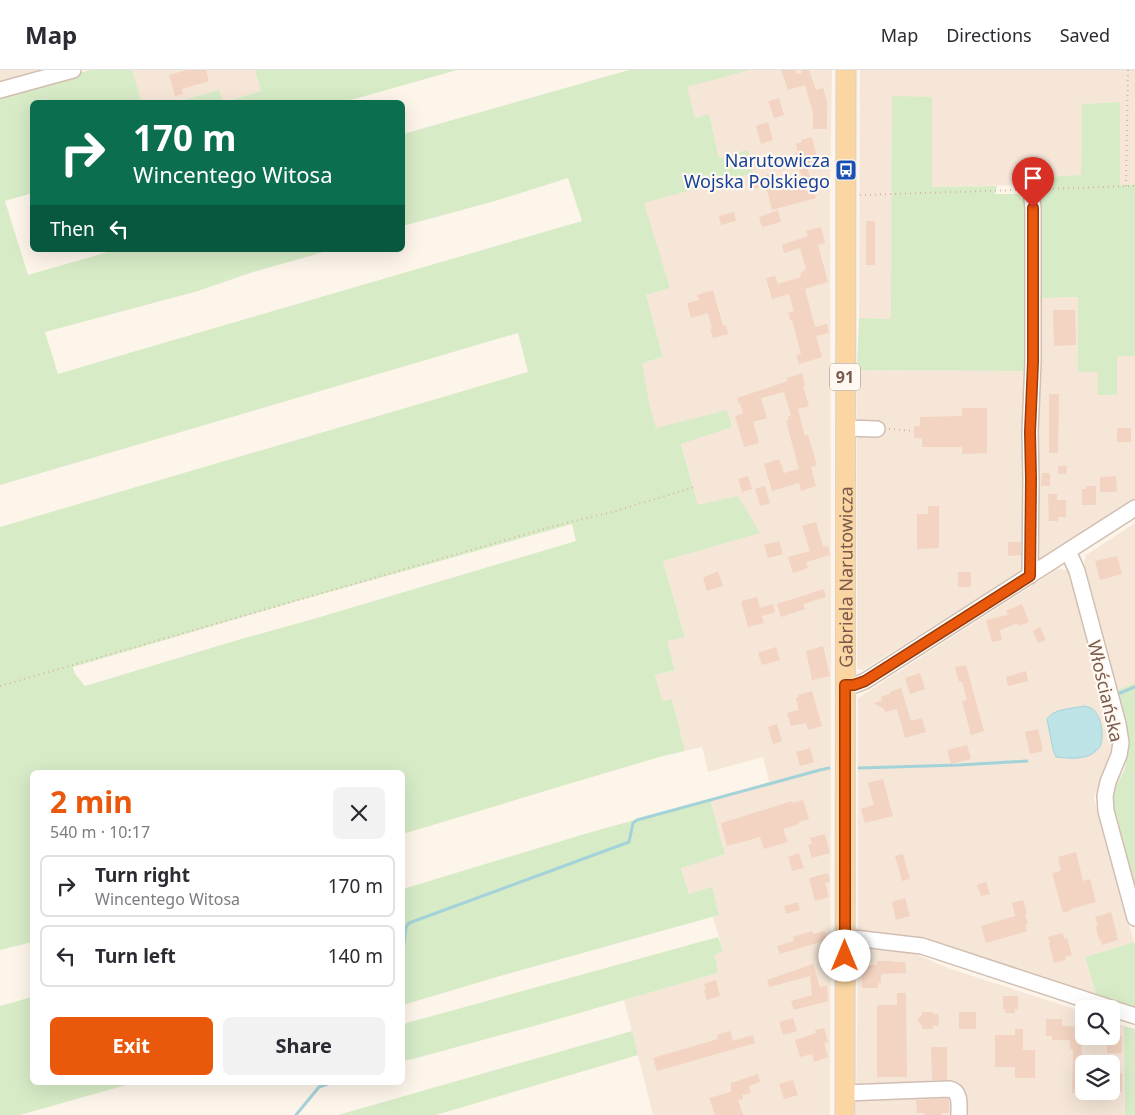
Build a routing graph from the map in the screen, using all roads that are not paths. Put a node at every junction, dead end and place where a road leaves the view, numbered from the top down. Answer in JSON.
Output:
{"nodes":[{"id":1,"x":73,"y":70,"type":"edge"},
{"id":2,"x":846,"y":70,"type":"edge"},
{"id":3,"x":0,"y":90,"type":"edge"},
{"id":4,"x":1031,"y":190,"type":"road end"},
{"id":5,"x":845,"y":428,"type":"junction"},
{"id":6,"x":877,"y":429,"type":"road end"},
{"id":7,"x":1135,"y":508,"type":"edge"},
{"id":8,"x":1068,"y":552,"type":"junction"},
{"id":9,"x":1030,"y":576,"type":"junction"},
{"id":10,"x":845,"y":685,"type":"junction"},
{"id":11,"x":1135,"y":918,"type":"edge"},
{"id":12,"x":845,"y":937,"type":"junction"},
{"id":13,"x":1135,"y":1016,"type":"edge"},
{"id":14,"x":845,"y":1093,"type":"junction"},
{"id":15,"x":845,"y":1115,"type":"edge"},
{"id":16,"x":958,"y":1115,"type":"edge"}],
"edges":[{"from":1,"to":3,"type":"street"},
{"from":2,"to":5,"type":"main road","name":"Gabriela Narutowicza","number":"91"},
{"from":4,"to":9,"type":"street"},
{"from":5,"to":6,"type":"street"},
{"from":5,"to":10,"type":"main road","name":"Gabriela Narutowicza","number":"91"},
{"from":7,"to":8,"type":"street"},
{"from":8,"to":9,"type":"street"},
{"from":8,"to":11,"type":"street","name":"Włościańska"},
{"from":9,"to":10,"type":"street"},
{"from":10,"to":12,"type":"main road","name":"Gabriela Narutowicza","number":"91"},
{"from":12,"to":13,"type":"street"},
{"from":12,"to":14,"type":"main road","name":"Gabriela Narutowicza","number":"91"},
{"from":14,"to":15,"type":"main road","name":"Gabriela Narutowicza","number":"91"},
{"from":14,"to":16,"type":"street"}]}
